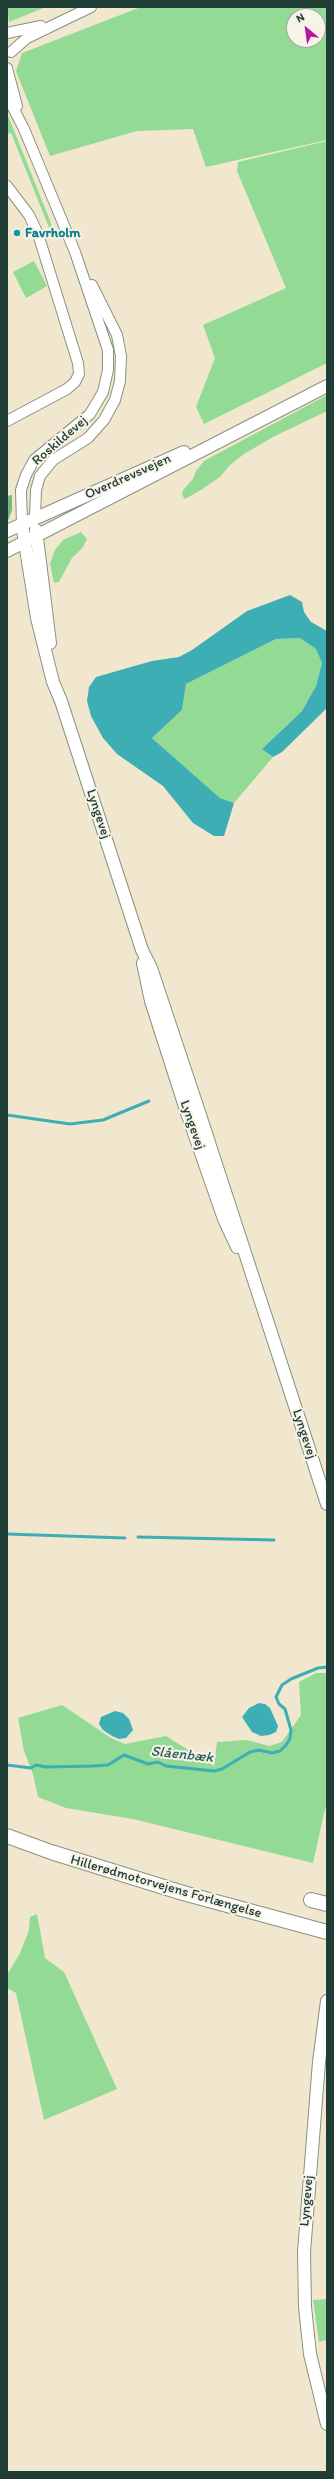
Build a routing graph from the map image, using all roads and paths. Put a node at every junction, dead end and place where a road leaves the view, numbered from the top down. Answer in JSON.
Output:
{"nodes":[{"id":1,"x":91,"y":7,"type":"edge"},
{"id":2,"x":64,"y":19,"type":"junction"},
{"id":3,"x":7,"y":35,"type":"edge"},
{"id":4,"x":9,"y":55,"type":"edge"},
{"id":5,"x":7,"y":68,"type":"edge"},
{"id":6,"x":7,"y":96,"type":"edge"},
{"id":7,"x":24,"y":129,"type":"junction"},
{"id":8,"x":7,"y":186,"type":"edge"},
{"id":9,"x":75,"y":252,"type":"junction"},
{"id":10,"x":327,"y":386,"type":"edge"},
{"id":11,"x":7,"y":420,"type":"edge"},
{"id":12,"x":234,"y":432,"type":"junction"},
{"id":13,"x":36,"y":527,"type":"junction"},
{"id":14,"x":7,"y":531,"type":"edge"},
{"id":15,"x":23,"y":534,"type":"junction"},
{"id":16,"x":7,"y":542,"type":"edge"},
{"id":17,"x":7,"y":551,"type":"edge"},
{"id":18,"x":61,"y":701,"type":"junction"},
{"id":19,"x":327,"y":1504,"type":"edge"},
{"id":20,"x":7,"y":1836,"type":"edge"},
{"id":21,"x":311,"y":1900,"type":"dead end"},
{"id":22,"x":327,"y":1904,"type":"edge"},
{"id":23,"x":327,"y":1932,"type":"edge"},
{"id":24,"x":327,"y":2001,"type":"edge"},
{"id":25,"x":324,"y":2401,"type":"edge"},
{"id":26,"x":327,"y":2424,"type":"edge"}],
"edges":[{"from":1,"to":2,"type":"street"},
{"from":2,"to":3,"type":"street"},
{"from":2,"to":4,"type":"street"},
{"from":3,"to":4,"type":"street"},
{"from":5,"to":7,"type":"street","name":"Roskildevej"},
{"from":6,"to":7,"type":"street","name":"Roskildevej"},
{"from":7,"to":9,"type":"street","name":"Roskildevej"},
{"from":8,"to":11,"type":"street"},
{"from":9,"to":13,"type":"street","name":"Roskildevej"},
{"from":9,"to":15,"type":"street","name":"Roskildevej"},
{"from":10,"to":12,"type":"main road","name":"Overdrevsvejen"},
{"from":12,"to":13,"type":"main road","name":"Overdrevsvejen"},
{"from":12,"to":13,"type":"main road","name":"Overdrevsvejen"},
{"from":13,"to":15,"type":"main road"},
{"from":13,"to":15,"type":"main road","name":"Overdrevsvejen"},
{"from":13,"to":18,"type":"main road","name":"Lyngevej"},
{"from":14,"to":15,"type":"main road"},
{"from":15,"to":16,"type":"main road"},
{"from":15,"to":17,"type":"main road"},
{"from":15,"to":18,"type":"main road","name":"Lyngevej"},
{"from":18,"to":19,"type":"main road","name":"Lyngevej"},
{"from":20,"to":23,"type":"highway","name":"Hillerødmotorvejens Forlængelse"},
{"from":21,"to":22,"type":"highway"},
{"from":24,"to":25,"type":"main road","name":"Lyngevej"},
{"from":25,"to":26,"type":"main road","name":"Lyngevej"}]}
